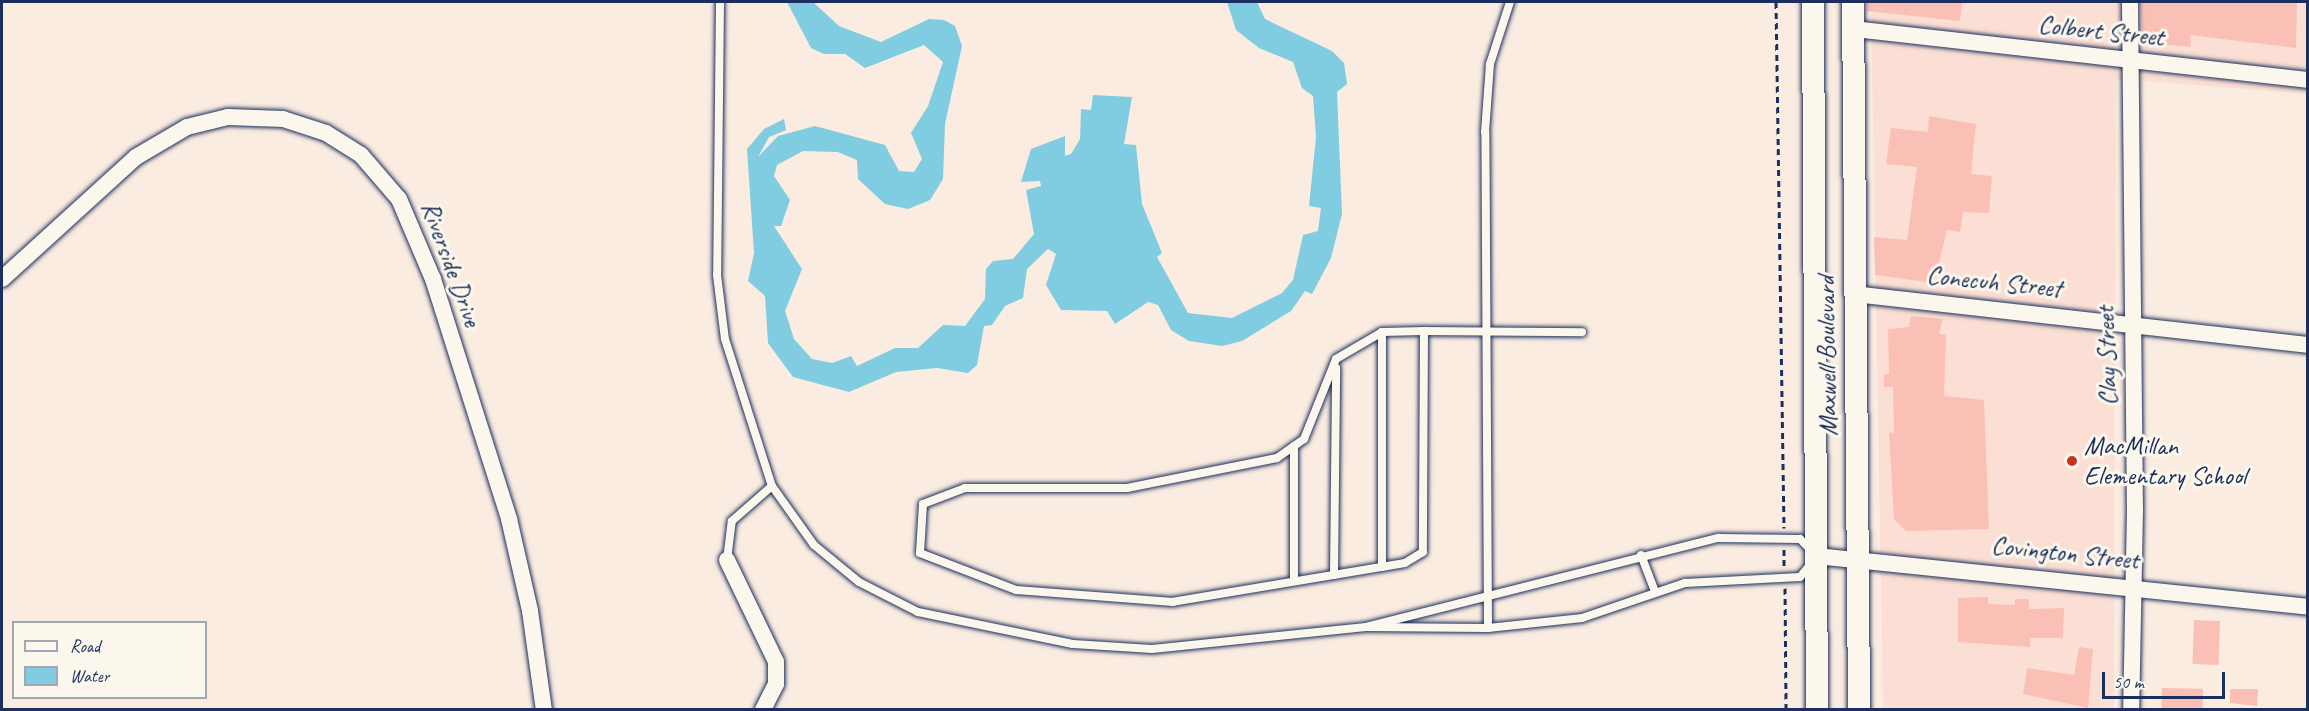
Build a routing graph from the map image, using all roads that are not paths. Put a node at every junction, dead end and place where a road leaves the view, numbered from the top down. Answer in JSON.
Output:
{"nodes":[{"id":1,"x":720,"y":2,"type":"edge"},
{"id":2,"x":1510,"y":2,"type":"edge"},
{"id":3,"x":1814,"y":2,"type":"edge"},
{"id":4,"x":1853,"y":2,"type":"edge"},
{"id":5,"x":2130,"y":2,"type":"edge"},
{"id":6,"x":1854,"y":29,"type":"junction"},
{"id":7,"x":2133,"y":60,"type":"junction"},
{"id":8,"x":2307,"y":80,"type":"edge"},
{"id":9,"x":2,"y":279,"type":"edge"},
{"id":10,"x":1854,"y":294,"type":"junction"},
{"id":11,"x":2134,"y":323,"type":"junction"},
{"id":12,"x":1424,"y":331,"type":"junction"},
{"id":13,"x":1485,"y":331,"type":"junction"},
{"id":14,"x":1382,"y":332,"type":"junction"},
{"id":15,"x":1582,"y":332,"type":"dead end"},
{"id":16,"x":2307,"y":345,"type":"edge"},
{"id":17,"x":1336,"y":359,"type":"junction"},
{"id":18,"x":1294,"y":446,"type":"junction"},
{"id":19,"x":772,"y":486,"type":"junction"},
{"id":20,"x":1641,"y":555,"type":"junction"},
{"id":21,"x":1817,"y":556,"type":"junction"},
{"id":22,"x":1858,"y":557,"type":"junction"},
{"id":23,"x":727,"y":560,"type":"joint"},
{"id":24,"x":1383,"y":567,"type":"junction"},
{"id":25,"x":1334,"y":574,"type":"junction"},
{"id":26,"x":1294,"y":581,"type":"junction"},
{"id":27,"x":2133,"y":585,"type":"junction"},
{"id":28,"x":1655,"y":592,"type":"junction"},
{"id":29,"x":1486,"y":594,"type":"junction"},
{"id":30,"x":2307,"y":607,"type":"edge"},
{"id":31,"x":1366,"y":627,"type":"junction"},
{"id":32,"x":1488,"y":628,"type":"junction"},
{"id":33,"x":544,"y":710,"type":"edge"},
{"id":34,"x":763,"y":710,"type":"edge"},
{"id":35,"x":1817,"y":710,"type":"edge"},
{"id":36,"x":1859,"y":710,"type":"edge"},
{"id":37,"x":2131,"y":710,"type":"edge"}],
"edges":[{"from":1,"to":19,"type":"lane"},
{"from":2,"to":13,"type":"lane"},
{"from":3,"to":21,"type":"main road","name":"Maxwell Boulevard"},
{"from":4,"to":6,"type":"main road","name":"Maxwell Boulevard"},
{"from":5,"to":7,"type":"street","name":"Clay Street"},
{"from":6,"to":7,"type":"street","name":"Colbert Street"},
{"from":6,"to":10,"type":"main road","name":"Maxwell Boulevard"},
{"from":7,"to":8,"type":"street","name":"Colbert Street"},
{"from":7,"to":11,"type":"street","name":"Clay Street"},
{"from":9,"to":33,"type":"street","name":"Riverside Drive"},
{"from":10,"to":11,"type":"street","name":"Conecuh Street"},
{"from":10,"to":22,"type":"main road","name":"Maxwell Boulevard"},
{"from":11,"to":16,"type":"street","name":"Conecuh Street"},
{"from":11,"to":27,"type":"street","name":"Clay Street"},
{"from":12,"to":13,"type":"lane"},
{"from":12,"to":14,"type":"lane"},
{"from":12,"to":24,"type":"lane"},
{"from":13,"to":15,"type":"lane"},
{"from":13,"to":29,"type":"lane"},
{"from":14,"to":17,"type":"lane"},
{"from":14,"to":24,"type":"lane"},
{"from":17,"to":18,"type":"lane"},
{"from":17,"to":25,"type":"lane"},
{"from":18,"to":26,"type":"lane"},
{"from":18,"to":26,"type":"lane"},
{"from":19,"to":23,"type":"lane"},
{"from":19,"to":31,"type":"lane"},
{"from":20,"to":21,"type":"lane"},
{"from":20,"to":28,"type":"lane"},
{"from":20,"to":29,"type":"lane"},
{"from":21,"to":22,"type":"street","name":"Covington Street"},
{"from":21,"to":28,"type":"lane"},
{"from":21,"to":35,"type":"main road","name":"Maxwell Boulevard"},
{"from":22,"to":27,"type":"street","name":"Covington Street"},
{"from":22,"to":36,"type":"main road","name":"Maxwell Boulevard"},
{"from":23,"to":34,"type":"street"},
{"from":24,"to":25,"type":"lane"},
{"from":25,"to":26,"type":"lane"},
{"from":27,"to":30,"type":"street","name":"Covington Street"},
{"from":27,"to":37,"type":"street","name":"Clay Street"},
{"from":28,"to":32,"type":"lane"},
{"from":29,"to":31,"type":"lane"},
{"from":29,"to":32,"type":"lane"},
{"from":31,"to":32,"type":"lane"}]}
